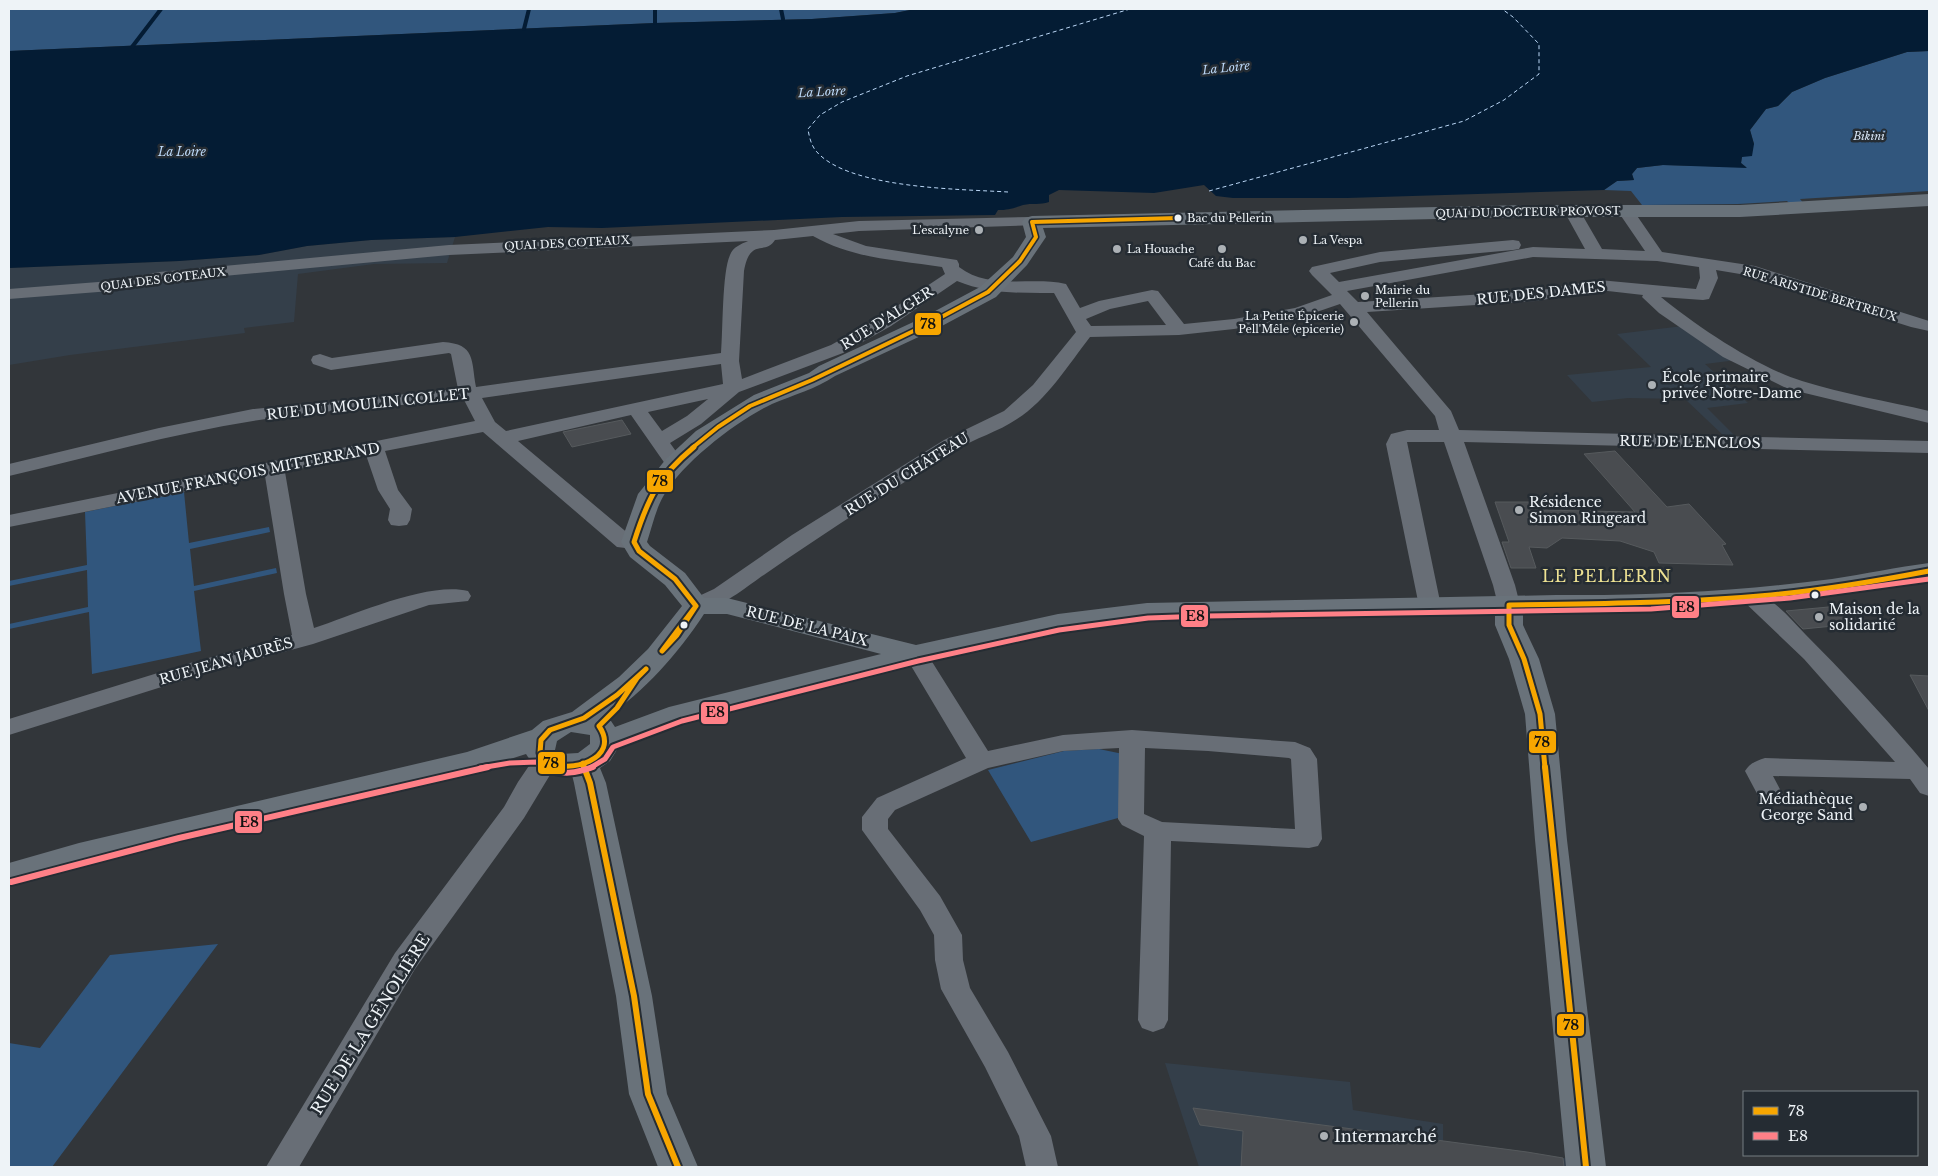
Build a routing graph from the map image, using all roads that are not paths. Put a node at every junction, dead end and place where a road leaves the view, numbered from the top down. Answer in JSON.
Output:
{"nodes":[{"id":1,"x":1929,"y":200,"type":"edge"},
{"id":2,"x":1625,"y":210,"type":"junction"},
{"id":3,"x":1572,"y":211,"type":"junction"},
{"id":4,"x":1126,"y":220,"type":"joint"},
{"id":5,"x":1032,"y":222,"type":"junction"},
{"id":6,"x":817,"y":231,"type":"junction"},
{"id":7,"x":774,"y":235,"type":"junction"},
{"id":8,"x":1533,"y":252,"type":"junction"},
{"id":9,"x":1596,"y":254,"type":"junction"},
{"id":10,"x":1657,"y":256,"type":"junction"},
{"id":11,"x":1708,"y":263,"type":"junction"},
{"id":12,"x":953,"y":272,"type":"junction"},
{"id":13,"x":1386,"y":279,"type":"junction"},
{"id":14,"x":995,"y":287,"type":"junction"},
{"id":15,"x":1654,"y":291,"type":"junction"},
{"id":16,"x":9,"y":294,"type":"edge"},
{"id":17,"x":1344,"y":298,"type":"junction"},
{"id":18,"x":1411,"y":303,"type":"junction"},
{"id":19,"x":1081,"y":324,"type":"junction"},
{"id":20,"x":1929,"y":326,"type":"edge"},
{"id":21,"x":1179,"y":330,"type":"junction"},
{"id":22,"x":731,"y":357,"type":"junction"},
{"id":23,"x":320,"y":360,"type":"dead end"},
{"id":24,"x":733,"y":387,"type":"junction"},
{"id":25,"x":470,"y":394,"type":"junction"},
{"id":26,"x":636,"y":408,"type":"junction"},
{"id":27,"x":1929,"y":417,"type":"edge"},
{"id":28,"x":487,"y":425,"type":"junction"},
{"id":29,"x":1450,"y":436,"type":"junction"},
{"id":30,"x":503,"y":438,"type":"junction"},
{"id":31,"x":659,"y":441,"type":"junction"},
{"id":32,"x":1929,"y":447,"type":"edge"},
{"id":33,"x":374,"y":448,"type":"junction"},
{"id":34,"x":675,"y":464,"type":"junction"},
{"id":35,"x":274,"y":466,"type":"junction"},
{"id":36,"x":9,"y":470,"type":"edge"},
{"id":37,"x":399,"y":520,"type":"dead end"},
{"id":38,"x":9,"y":521,"type":"edge"},
{"id":39,"x":634,"y":542,"type":"junction"},
{"id":40,"x":1929,"y":571,"type":"edge"},
{"id":41,"x":460,"y":596,"type":"dead end"},
{"id":42,"x":1750,"y":597,"type":"junction"},
{"id":43,"x":1509,"y":605,"type":"junction"},
{"id":44,"x":696,"y":606,"type":"junction"},
{"id":45,"x":1430,"y":606,"type":"junction"},
{"id":46,"x":305,"y":639,"type":"junction"},
{"id":47,"x":916,"y":654,"type":"junction"},
{"id":48,"x":9,"y":727,"type":"edge"},
{"id":49,"x":1132,"y":738,"type":"junction"},
{"id":50,"x":574,"y":744,"type":"junction"},
{"id":51,"x":981,"y":761,"type":"junction"},
{"id":52,"x":1923,"y":779,"type":"edge"},
{"id":53,"x":1772,"y":797,"type":"dead end"},
{"id":54,"x":1158,"y":831,"type":"junction"},
{"id":55,"x":9,"y":875,"type":"edge"},
{"id":56,"x":1153,"y":1020,"type":"dead end"},
{"id":57,"x":282,"y":1167,"type":"edge"},
{"id":58,"x":678,"y":1167,"type":"edge"},
{"id":59,"x":1042,"y":1167,"type":"edge"},
{"id":60,"x":1586,"y":1167,"type":"edge"}],
"edges":[{"from":1,"to":2,"type":"street","name":"QUAI DU DOCTEUR PROVOST"},
{"from":2,"to":3,"type":"street","name":"QUAI DU DOCTEUR PROVOST"},
{"from":2,"to":10,"type":"street"},
{"from":3,"to":4,"type":"street","name":"QUAI DU DOCTEUR PROVOST"},
{"from":3,"to":9,"type":"street"},
{"from":4,"to":5,"type":"street","name":"QUAI DES COTEAUX"},
{"from":5,"to":6,"type":"street","name":"QUAI DES COTEAUX"},
{"from":5,"to":14,"type":"street"},
{"from":6,"to":7,"type":"street","name":"QUAI DES COTEAUX"},
{"from":6,"to":12,"type":"street"},
{"from":7,"to":16,"type":"street","name":"QUAI DES COTEAUX"},
{"from":7,"to":22,"type":"street"},
{"from":8,"to":9,"type":"street","name":"RUE ARISTIDE BERTREUX"},
{"from":8,"to":13,"type":"street","name":"RUE ARISTIDE BERTREUX"},
{"from":8,"to":17,"type":"street"},
{"from":9,"to":10,"type":"street","name":"RUE ARISTIDE BERTREUX"},
{"from":10,"to":11,"type":"street","name":"RUE ARISTIDE BERTREUX"},
{"from":11,"to":15,"type":"street","name":"RUE DES DAMES"},
{"from":11,"to":20,"type":"street","name":"RUE ARISTIDE BERTREUX"},
{"from":12,"to":14,"type":"street"},
{"from":12,"to":24,"type":"street","name":"RUE D'ALGER"},
{"from":13,"to":17,"type":"street","name":"RUE ARISTIDE BERTREUX"},
{"from":13,"to":18,"type":"street"},
{"from":14,"to":19,"type":"street"},
{"from":14,"to":34,"type":"street"},
{"from":15,"to":18,"type":"street","name":"RUE DES DAMES"},
{"from":15,"to":27,"type":"street"},
{"from":17,"to":18,"type":"street","name":"RUE DES DAMES"},
{"from":17,"to":21,"type":"street"},
{"from":17,"to":29,"type":"street"},
{"from":19,"to":21,"type":"street"},
{"from":19,"to":21,"type":"street"},
{"from":19,"to":44,"type":"street","name":"RUE DU CHÂTEAU"},
{"from":22,"to":24,"type":"street"},
{"from":22,"to":25,"type":"street","name":"RUE DU MOULIN COLLET"},
{"from":23,"to":25,"type":"street"},
{"from":24,"to":26,"type":"street"},
{"from":24,"to":31,"type":"street"},
{"from":25,"to":28,"type":"street"},
{"from":25,"to":36,"type":"street","name":"RUE DU MOULIN COLLET"},
{"from":26,"to":30,"type":"street"},
{"from":26,"to":31,"type":"street"},
{"from":28,"to":30,"type":"street"},
{"from":28,"to":33,"type":"street","name":"AVENUE FRANÇOIS MITTERRAND"},
{"from":29,"to":32,"type":"street","name":"RUE DE L'ENCLOS"},
{"from":29,"to":43,"type":"street"},
{"from":29,"to":45,"type":"street","name":"RUE DE L'ENCLOS"},
{"from":30,"to":39,"type":"street"},
{"from":31,"to":34,"type":"street"},
{"from":33,"to":35,"type":"street","name":"AVENUE FRANÇOIS MITTERRAND"},
{"from":33,"to":37,"type":"street"},
{"from":34,"to":39,"type":"street"},
{"from":35,"to":38,"type":"street","name":"AVENUE FRANÇOIS MITTERRAND"},
{"from":35,"to":46,"type":"street","name":"RUE JEAN JAURÈS"},
{"from":39,"to":44,"type":"street"},
{"from":40,"to":42,"type":"street"},
{"from":41,"to":46,"type":"street"},
{"from":42,"to":43,"type":"street"},
{"from":42,"to":52,"type":"street"},
{"from":43,"to":45,"type":"street"},
{"from":43,"to":60,"type":"street"},
{"from":44,"to":47,"type":"street","name":"RUE DE LA PAIX"},
{"from":44,"to":50,"type":"street"},
{"from":45,"to":47,"type":"street"},
{"from":46,"to":48,"type":"street","name":"RUE JEAN JAURÈS"},
{"from":47,"to":50,"type":"street"},
{"from":47,"to":51,"type":"street"},
{"from":49,"to":51,"type":"street"},
{"from":49,"to":54,"type":"street"},
{"from":49,"to":54,"type":"street"},
{"from":50,"to":55,"type":"street"},
{"from":50,"to":57,"type":"street","name":"RUE DE LA GÉNOLIÈRE"},
{"from":50,"to":58,"type":"street"},
{"from":51,"to":59,"type":"street"},
{"from":52,"to":53,"type":"street"},
{"from":54,"to":56,"type":"street"}]}
